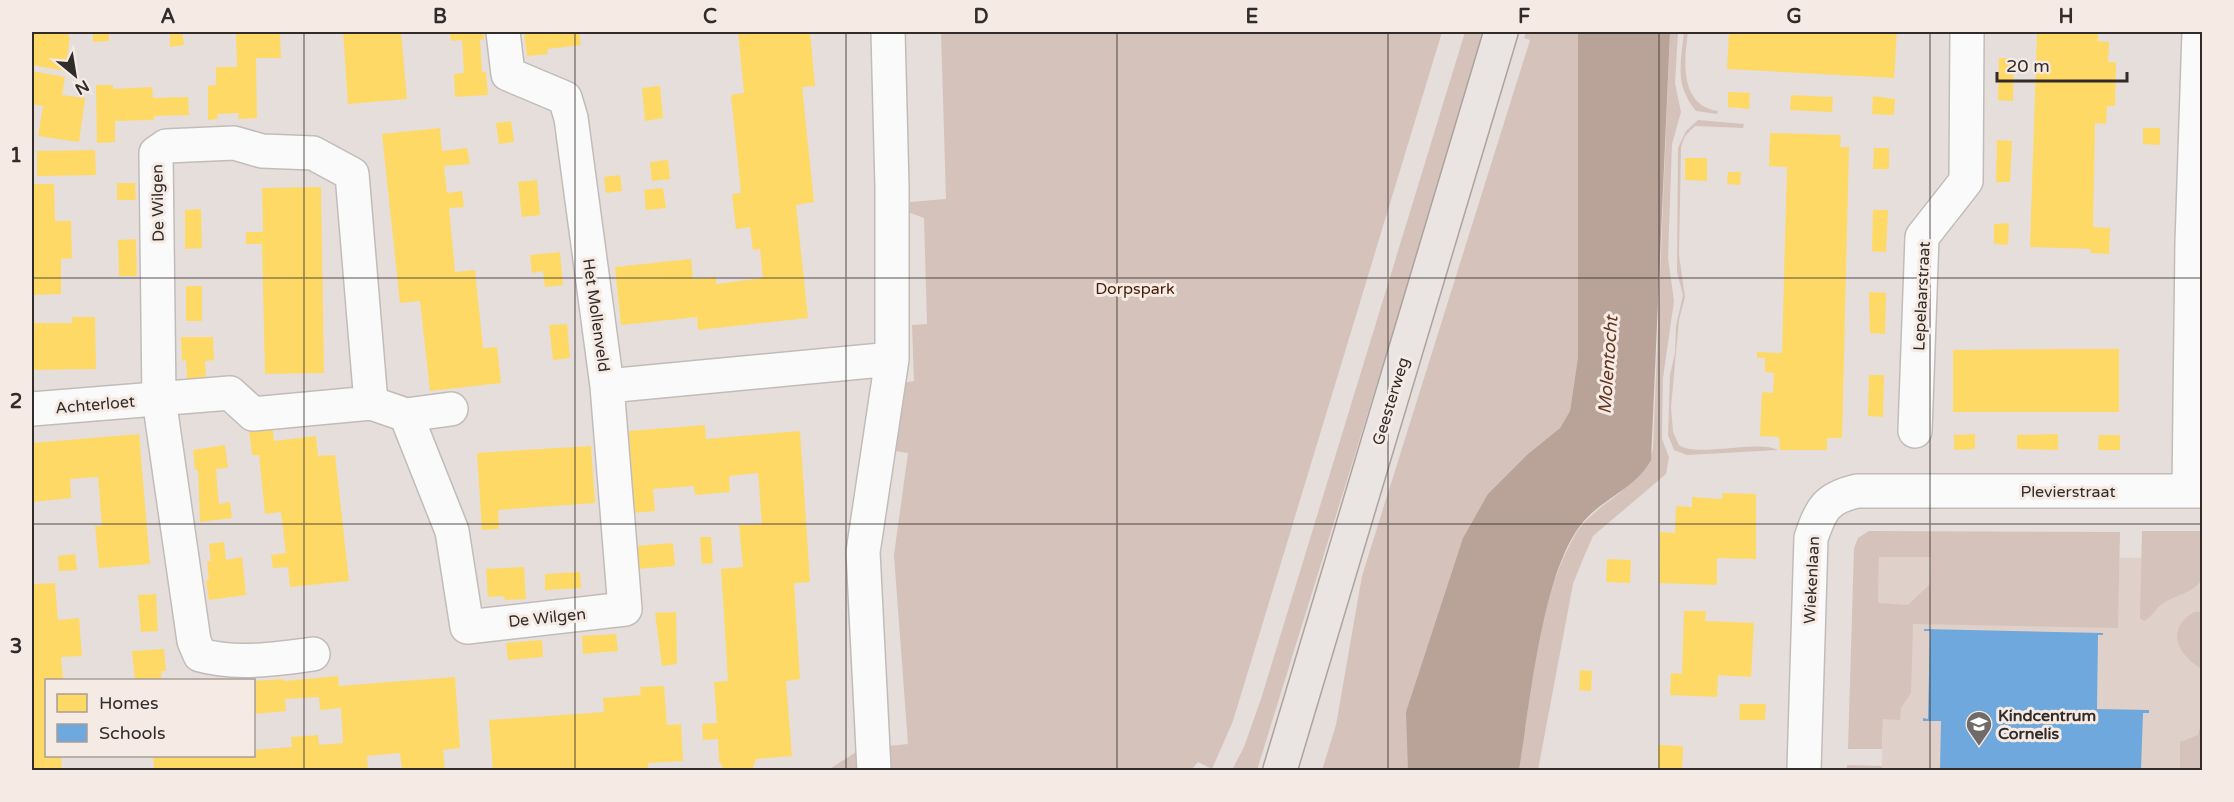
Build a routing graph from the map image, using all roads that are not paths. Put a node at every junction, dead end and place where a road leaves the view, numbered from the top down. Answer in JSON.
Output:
{"nodes":[{"id":1,"x":503,"y":32,"type":"edge"},
{"id":2,"x":888,"y":32,"type":"edge"},
{"id":3,"x":1501,"y":32,"type":"edge"},
{"id":4,"x":1966,"y":32,"type":"edge"},
{"id":5,"x":2199,"y":32,"type":"edge"},
{"id":6,"x":2197,"y":243,"type":"edge"},
{"id":7,"x":892,"y":359,"type":"junction"},
{"id":8,"x":607,"y":386,"type":"junction"},
{"id":9,"x":159,"y":399,"type":"junction"},
{"id":10,"x":371,"y":403,"type":"junction"},
{"id":11,"x":32,"y":409,"type":"edge"},
{"id":12,"x":451,"y":410,"type":"dead end"},
{"id":13,"x":406,"y":415,"type":"junction"},
{"id":14,"x":1915,"y":431,"type":"dead end"},
{"id":15,"x":1934,"y":491,"type":"joint"},
{"id":16,"x":2195,"y":491,"type":"edge"},
{"id":17,"x":314,"y":654,"type":"dead end"},
{"id":18,"x":874,"y":771,"type":"edge"},
{"id":19,"x":1280,"y":771,"type":"edge"},
{"id":20,"x":1804,"y":771,"type":"edge"}],
"edges":[{"from":1,"to":8,"type":"street","name":"Het Mollenveld"},
{"from":2,"to":7,"type":"street"},
{"from":3,"to":19,"type":"main road","name":"Geesterweg"},
{"from":4,"to":14,"type":"street","name":"Lepelaarstraat"},
{"from":5,"to":6,"type":"street"},
{"from":6,"to":16,"type":"street"},
{"from":7,"to":8,"type":"street","name":"Het Mollenveld"},
{"from":7,"to":18,"type":"street"},
{"from":8,"to":13,"type":"street","name":"De Wilgen"},
{"from":9,"to":10,"type":"street"},
{"from":9,"to":10,"type":"street","name":"De Wilgen"},
{"from":9,"to":11,"type":"street","name":"Achterloet"},
{"from":9,"to":17,"type":"street","name":"De Wilgen"},
{"from":10,"to":13,"type":"street"},
{"from":12,"to":13,"type":"street"},
{"from":15,"to":16,"type":"street","name":"Plevierstraat"},
{"from":15,"to":20,"type":"street","name":"Wiekenlaan"}]}
